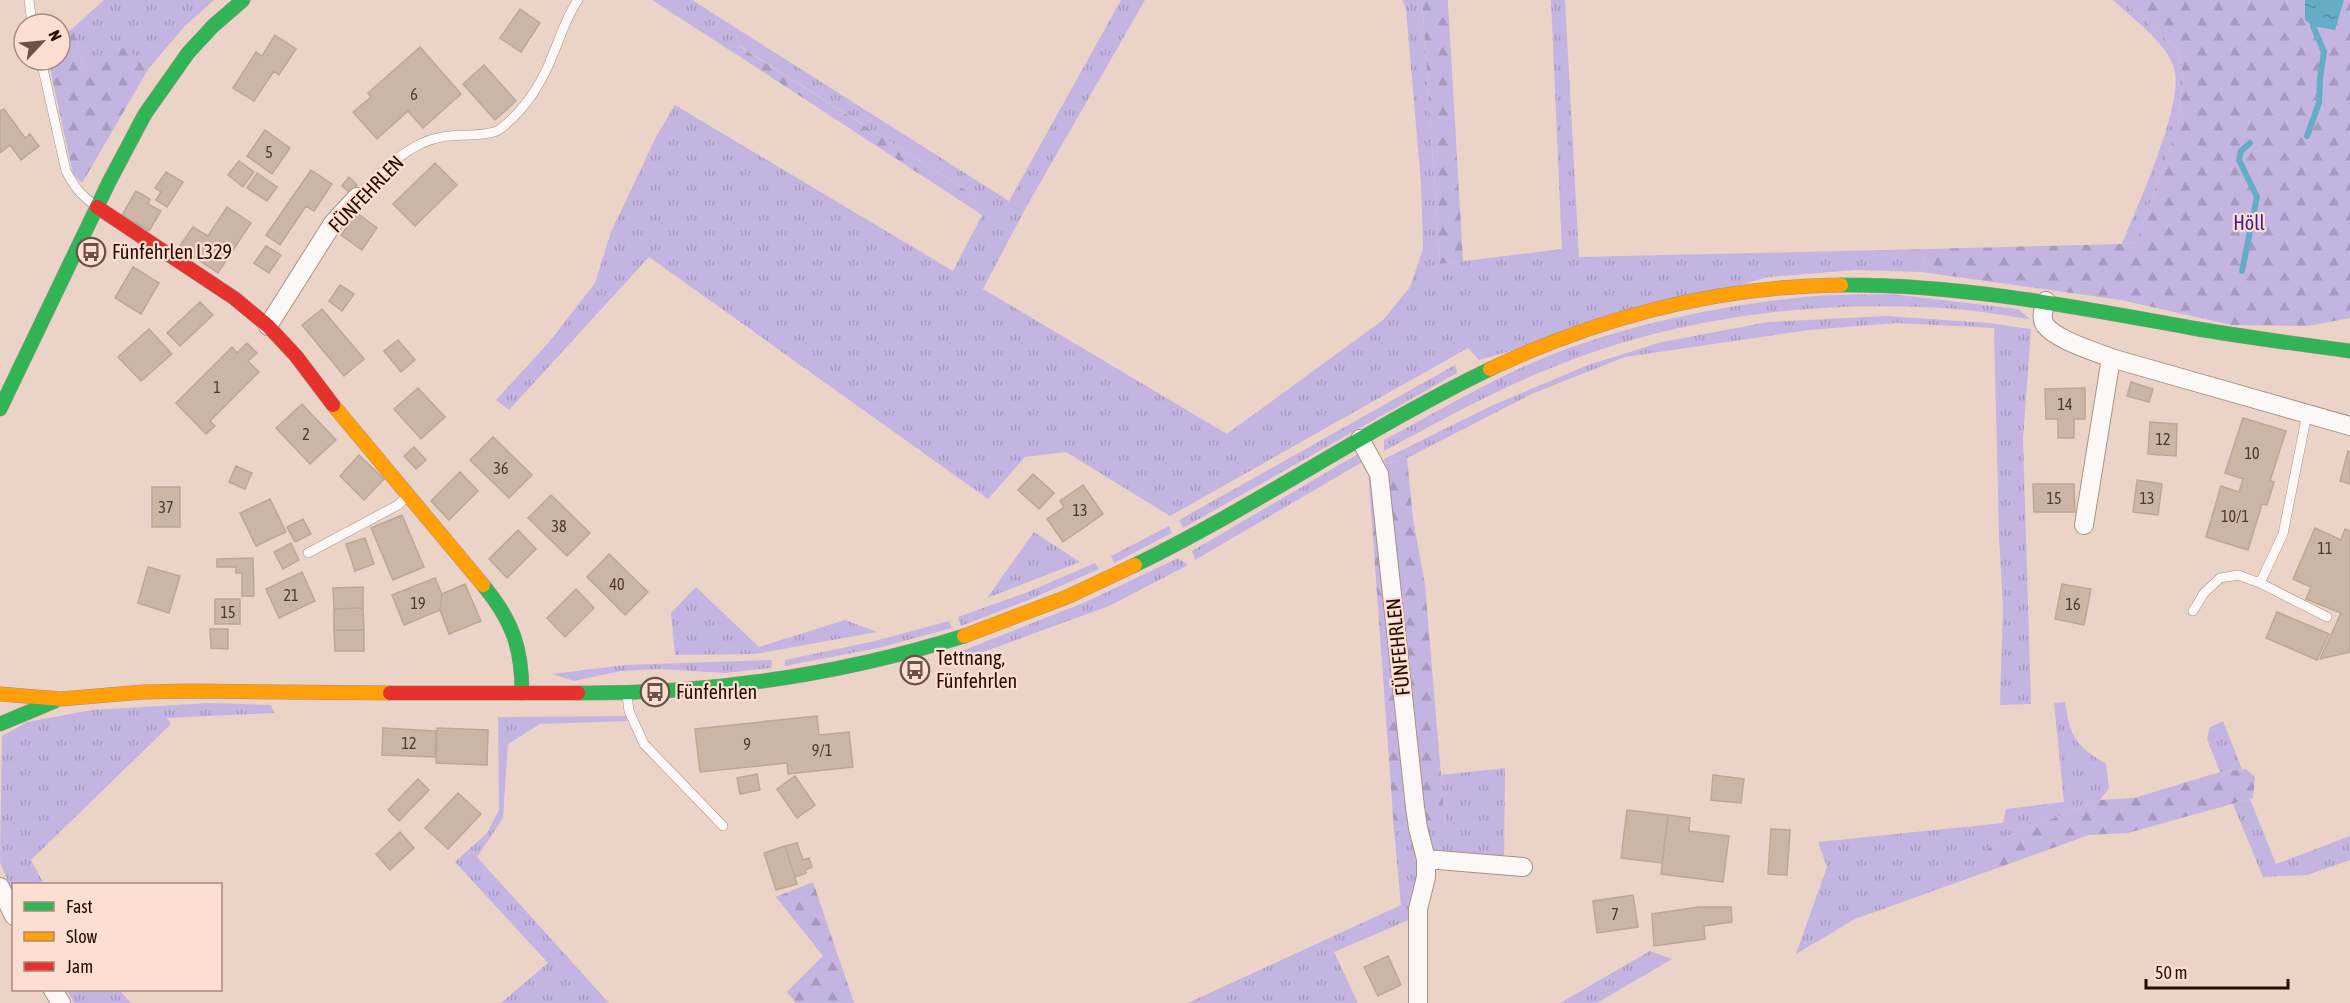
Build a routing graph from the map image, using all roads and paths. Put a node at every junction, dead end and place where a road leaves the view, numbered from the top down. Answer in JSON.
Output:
{"nodes":[{"id":1,"x":243,"y":0,"type":"edge"},
{"id":2,"x":578,"y":0,"type":"edge"},
{"id":3,"x":44,"y":72,"type":"edge"},
{"id":4,"x":357,"y":197,"type":"joint"},
{"id":5,"x":97,"y":207,"type":"junction"},
{"id":6,"x":2046,"y":301,"type":"junction"},
{"id":7,"x":268,"y":326,"type":"junction"},
{"id":8,"x":2350,"y":351,"type":"edge"},
{"id":9,"x":2111,"y":358,"type":"junction"},
{"id":10,"x":0,"y":409,"type":"edge"},
{"id":11,"x":2307,"y":414,"type":"junction"},
{"id":12,"x":2350,"y":426,"type":"edge"},
{"id":13,"x":1360,"y":439,"type":"junction"},
{"id":14,"x":407,"y":496,"type":"junction"},
{"id":15,"x":2084,"y":525,"type":"dead end"},
{"id":16,"x":308,"y":553,"type":"dead end"},
{"id":17,"x":2260,"y":583,"type":"junction"},
{"id":18,"x":2193,"y":611,"type":"dead end"},
{"id":19,"x":2327,"y":617,"type":"dead end"},
{"id":20,"x":626,"y":692,"type":"junction"},
{"id":21,"x":522,"y":693,"type":"junction"},
{"id":22,"x":0,"y":694,"type":"edge"},
{"id":23,"x":61,"y":699,"type":"junction"},
{"id":24,"x":0,"y":724,"type":"edge"},
{"id":25,"x":723,"y":826,"type":"dead end"},
{"id":26,"x":1426,"y":859,"type":"junction"},
{"id":27,"x":1523,"y":867,"type":"dead end"},
{"id":28,"x":0,"y":887,"type":"edge"},
{"id":29,"x":7,"y":910,"type":"edge"},
{"id":30,"x":1418,"y":1003,"type":"edge"}],
"edges":[{"from":1,"to":5,"type":"main road"},
{"from":2,"to":4,"type":"lane","name":"FÜNFEHRLEN"},
{"from":3,"to":5,"type":"lane"},
{"from":4,"to":7,"type":"street","name":"FÜNFEHRLEN"},
{"from":5,"to":7,"type":"main road"},
{"from":5,"to":10,"type":"main road"},
{"from":6,"to":8,"type":"main road"},
{"from":6,"to":9,"type":"street"},
{"from":6,"to":13,"type":"main road"},
{"from":7,"to":14,"type":"main road"},
{"from":9,"to":11,"type":"street"},
{"from":9,"to":15,"type":"street"},
{"from":11,"to":12,"type":"street"},
{"from":11,"to":17,"type":"lane"},
{"from":13,"to":20,"type":"main road"},
{"from":13,"to":26,"type":"street","name":"FÜNFEHRLEN"},
{"from":14,"to":16,"type":"lane"},
{"from":14,"to":21,"type":"main road"},
{"from":17,"to":18,"type":"lane"},
{"from":17,"to":19,"type":"lane"},
{"from":20,"to":21,"type":"main road"},
{"from":20,"to":25,"type":"lane"},
{"from":21,"to":23,"type":"main road"},
{"from":22,"to":23,"type":"main road"},
{"from":23,"to":24,"type":"main road"},
{"from":26,"to":27,"type":"street"},
{"from":26,"to":30,"type":"street","name":"FÜNFEHRLEN"},
{"from":28,"to":29,"type":"street"}]}
